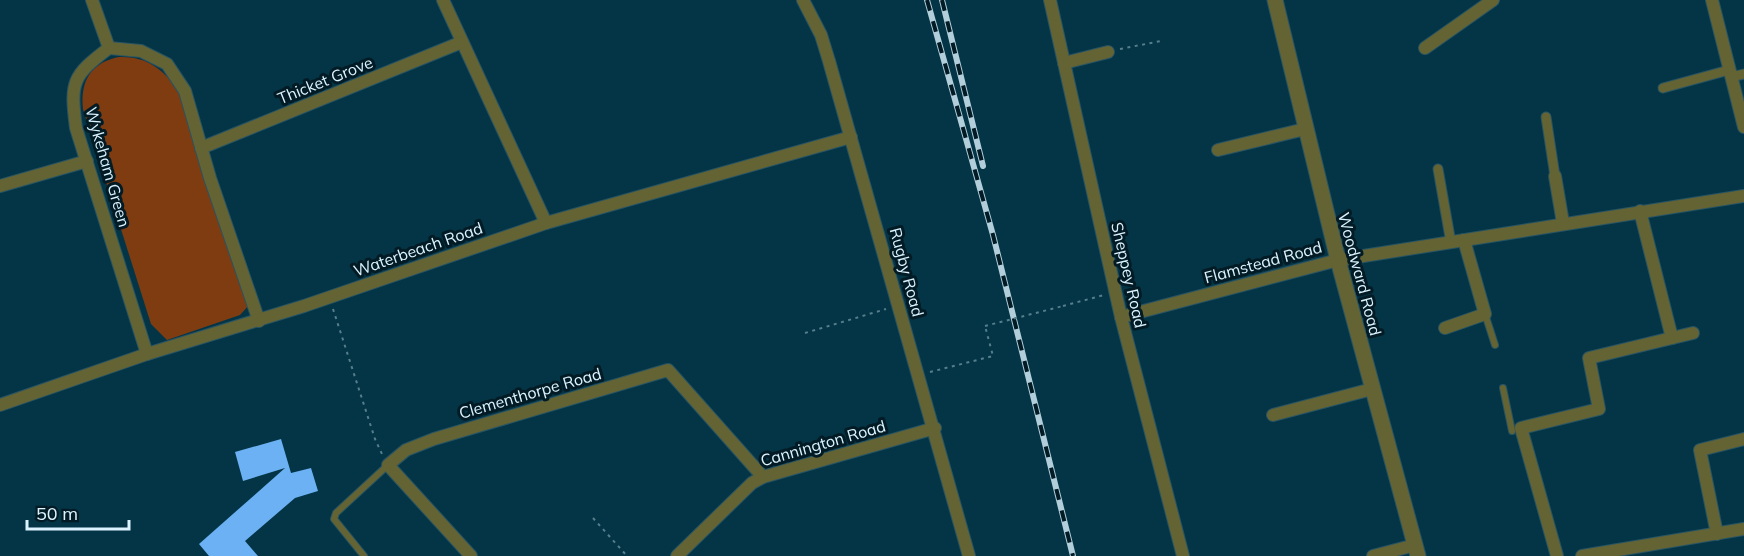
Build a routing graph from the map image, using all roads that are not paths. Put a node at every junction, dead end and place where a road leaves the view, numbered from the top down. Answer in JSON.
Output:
{"nodes":[{"id":1,"x":92,"y":0,"type":"edge"},
{"id":2,"x":443,"y":0,"type":"edge"},
{"id":3,"x":802,"y":0,"type":"edge"},
{"id":4,"x":1050,"y":0,"type":"edge"},
{"id":5,"x":1275,"y":0,"type":"edge"},
{"id":6,"x":1712,"y":0,"type":"edge"},
{"id":7,"x":1487,"y":2,"type":"edge"},
{"id":8,"x":462,"y":42,"type":"junction"},
{"id":9,"x":109,"y":48,"type":"junction"},
{"id":10,"x":1425,"y":48,"type":"dead end"},
{"id":11,"x":1108,"y":52,"type":"road end"},
{"id":12,"x":1064,"y":63,"type":"junction"},
{"id":13,"x":1730,"y":74,"type":"junction"},
{"id":14,"x":1744,"y":74,"type":"edge"},
{"id":15,"x":1663,"y":88,"type":"dead end"},
{"id":16,"x":1546,"y":117,"type":"dead end"},
{"id":17,"x":1744,"y":127,"type":"edge"},
{"id":18,"x":1305,"y":129,"type":"junction"},
{"id":19,"x":851,"y":137,"type":"junction"},
{"id":20,"x":201,"y":148,"type":"junction"},
{"id":21,"x":1218,"y":150,"type":"dead end"},
{"id":22,"x":87,"y":161,"type":"junction"},
{"id":23,"x":1438,"y":169,"type":"dead end"},
{"id":24,"x":1555,"y":176,"type":"joint"},
{"id":25,"x":0,"y":186,"type":"edge"},
{"id":26,"x":1744,"y":196,"type":"edge"},
{"id":27,"x":1640,"y":211,"type":"junction"},
{"id":28,"x":546,"y":223,"type":"junction"},
{"id":29,"x":1563,"y":223,"type":"junction"},
{"id":30,"x":1464,"y":240,"type":"junction"},
{"id":31,"x":1451,"y":243,"type":"junction"},
{"id":32,"x":1338,"y":260,"type":"junction"},
{"id":33,"x":1485,"y":314,"type":"junction"},
{"id":34,"x":1121,"y":317,"type":"junction"},
{"id":35,"x":259,"y":321,"type":"junction"},
{"id":36,"x":1445,"y":328,"type":"dead end"},
{"id":37,"x":1693,"y":333,"type":"dead end"},
{"id":38,"x":1672,"y":338,"type":"junction"},
{"id":39,"x":1495,"y":345,"type":"dead end"},
{"id":40,"x":147,"y":354,"type":"junction"},
{"id":41,"x":1503,"y":388,"type":"dead end"},
{"id":42,"x":1372,"y":389,"type":"junction"},
{"id":43,"x":0,"y":405,"type":"edge"},
{"id":44,"x":1273,"y":415,"type":"dead end"},
{"id":45,"x":934,"y":428,"type":"junction"},
{"id":46,"x":1514,"y":430,"type":"junction"},
{"id":47,"x":1744,"y":440,"type":"edge"},
{"id":48,"x":388,"y":465,"type":"junction"},
{"id":49,"x":763,"y":477,"type":"junction"},
{"id":50,"x":1744,"y":528,"type":"edge"},
{"id":51,"x":1717,"y":534,"type":"junction"},
{"id":52,"x":1417,"y":550,"type":"edge"},
{"id":53,"x":1661,"y":550,"type":"edge"},
{"id":54,"x":364,"y":556,"type":"edge"},
{"id":55,"x":471,"y":556,"type":"edge"},
{"id":56,"x":677,"y":556,"type":"edge"},
{"id":57,"x":969,"y":556,"type":"edge"},
{"id":58,"x":1183,"y":556,"type":"edge"},
{"id":59,"x":1373,"y":556,"type":"edge"},
{"id":60,"x":1557,"y":556,"type":"edge"},
{"id":61,"x":1582,"y":556,"type":"edge"}],
"edges":[{"from":1,"to":9,"type":"street"},
{"from":2,"to":8,"type":"street"},
{"from":3,"to":19,"type":"street","name":"Rugby Road"},
{"from":4,"to":12,"type":"street","name":"Sheppey Road"},
{"from":5,"to":18,"type":"street","name":"Woodward Road"},
{"from":6,"to":13,"type":"street"},
{"from":7,"to":10,"type":"street"},
{"from":8,"to":20,"type":"street","name":"Thicket Grove"},
{"from":8,"to":28,"type":"street"},
{"from":9,"to":20,"type":"street"},
{"from":9,"to":22,"type":"street","name":"Wykeham Green"},
{"from":11,"to":12,"type":"street"},
{"from":12,"to":34,"type":"street","name":"Sheppey Road"},
{"from":13,"to":14,"type":"street"},
{"from":13,"to":15,"type":"street"},
{"from":13,"to":17,"type":"street"},
{"from":16,"to":24,"type":"street"},
{"from":18,"to":21,"type":"street"},
{"from":18,"to":32,"type":"street","name":"Woodward Road"},
{"from":19,"to":28,"type":"street","name":"Waterbeach Road"},
{"from":19,"to":45,"type":"street","name":"Rugby Road"},
{"from":20,"to":35,"type":"street"},
{"from":22,"to":25,"type":"street"},
{"from":22,"to":40,"type":"street","name":"Wykeham Green"},
{"from":23,"to":31,"type":"street"},
{"from":24,"to":29,"type":"street"},
{"from":26,"to":27,"type":"street","name":"Flamstead Road"},
{"from":27,"to":29,"type":"street","name":"Flamstead Road"},
{"from":27,"to":38,"type":"street"},
{"from":28,"to":35,"type":"street","name":"Waterbeach Road"},
{"from":29,"to":30,"type":"street","name":"Flamstead Road"},
{"from":30,"to":31,"type":"street","name":"Flamstead Road"},
{"from":30,"to":33,"type":"street"},
{"from":31,"to":32,"type":"street","name":"Flamstead Road"},
{"from":32,"to":34,"type":"street","name":"Flamstead Road"},
{"from":32,"to":42,"type":"street","name":"Woodward Road"},
{"from":33,"to":36,"type":"street"},
{"from":33,"to":39,"type":"lane"},
{"from":34,"to":58,"type":"street","name":"Sheppey Road"},
{"from":35,"to":40,"type":"street","name":"Waterbeach Road"},
{"from":37,"to":38,"type":"street"},
{"from":38,"to":46,"type":"street"},
{"from":40,"to":43,"type":"street","name":"Waterbeach Road"},
{"from":41,"to":46,"type":"lane"},
{"from":42,"to":44,"type":"street"},
{"from":42,"to":52,"type":"street","name":"Woodward Road"},
{"from":45,"to":49,"type":"street","name":"Cannington Road"},
{"from":45,"to":57,"type":"street","name":"Rugby Road"},
{"from":46,"to":60,"type":"street"},
{"from":47,"to":51,"type":"street"},
{"from":48,"to":49,"type":"street","name":"Clementhorpe Road"},
{"from":48,"to":54,"type":"lane"},
{"from":48,"to":55,"type":"street"},
{"from":49,"to":56,"type":"street","name":"Cannington Road"},
{"from":50,"to":51,"type":"street"},
{"from":51,"to":53,"type":"street"},
{"from":52,"to":59,"type":"street"},
{"from":53,"to":61,"type":"street"}]}
